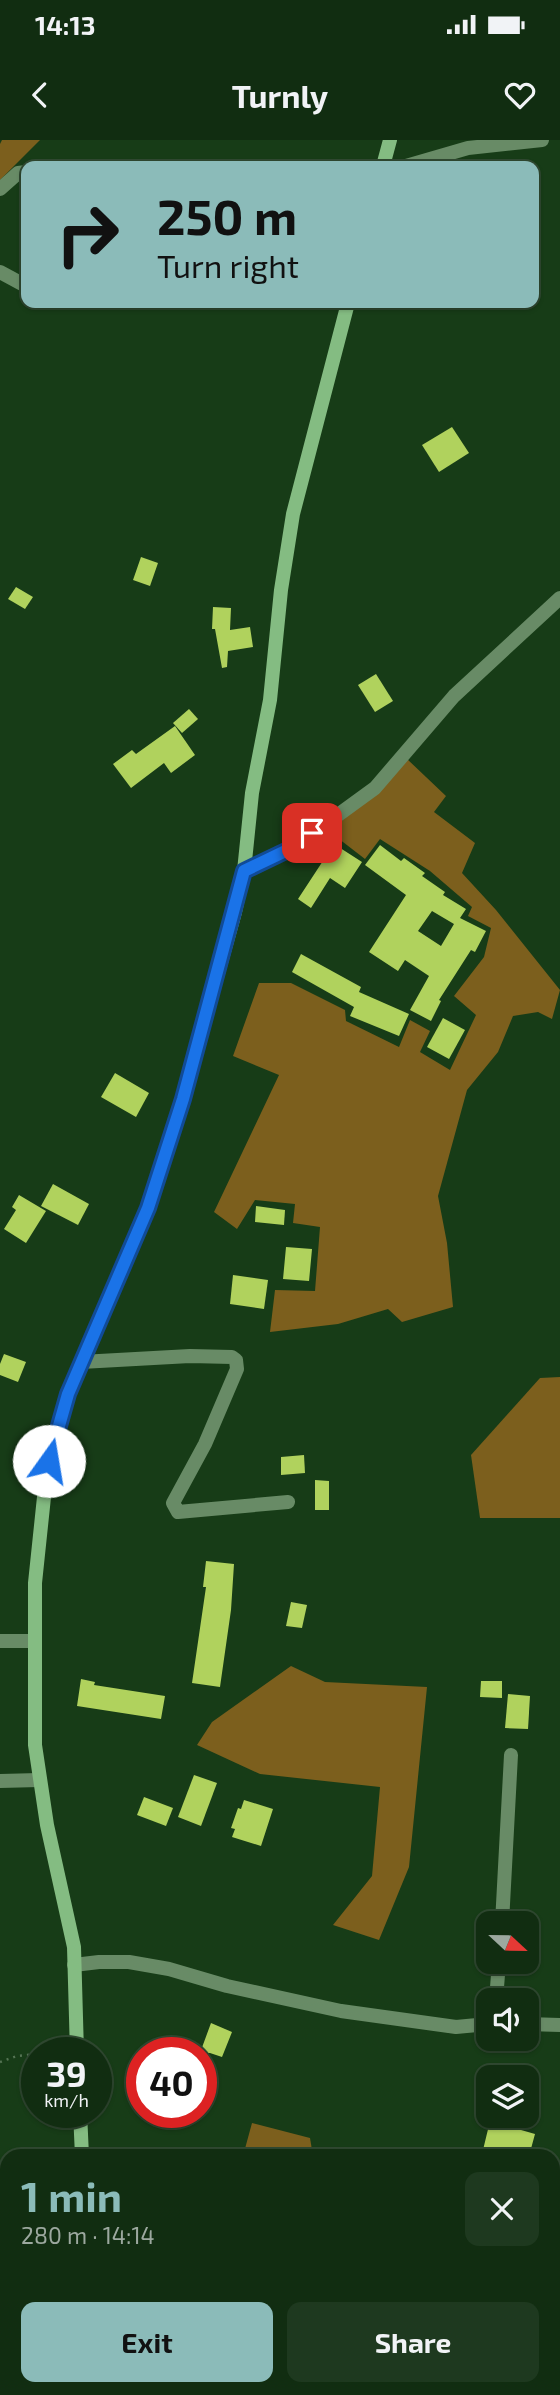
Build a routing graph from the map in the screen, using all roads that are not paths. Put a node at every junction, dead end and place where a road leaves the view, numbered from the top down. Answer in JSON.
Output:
{"nodes":[{"id":1,"x":390,"y":140,"type":"edge"},
{"id":2,"x":542,"y":140,"type":"edge"},
{"id":3,"x":384,"y":161,"type":"edge"},
{"id":4,"x":423,"y":161,"type":"edge"},
{"id":5,"x":21,"y":173,"type":"edge"},
{"id":6,"x":0,"y":189,"type":"edge"},
{"id":7,"x":0,"y":272,"type":"edge"},
{"id":8,"x":21,"y":283,"type":"edge"},
{"id":9,"x":347,"y":308,"type":"edge"},
{"id":10,"x":560,"y":598,"type":"edge"},
{"id":11,"x":244,"y":871,"type":"junction"},
{"id":12,"x":80,"y":1362,"type":"junction"},
{"id":13,"x":288,"y":1502,"type":"dead end"},
{"id":14,"x":0,"y":1641,"type":"edge"},
{"id":15,"x":35,"y":1641,"type":"junction"},
{"id":16,"x":511,"y":1755,"type":"dead end"},
{"id":17,"x":39,"y":1780,"type":"junction"},
{"id":18,"x":0,"y":1781,"type":"edge"},
{"id":19,"x":503,"y":1911,"type":"edge"},
{"id":20,"x":74,"y":1965,"type":"junction"},
{"id":21,"x":539,"y":2024,"type":"edge"},
{"id":22,"x":476,"y":2025,"type":"edge"},
{"id":23,"x":560,"y":2025,"type":"edge"},
{"id":24,"x":76,"y":2037,"type":"edge"},
{"id":25,"x":81,"y":2128,"type":"edge"},
{"id":26,"x":82,"y":2149,"type":"edge"}],
"edges":[{"from":1,"to":3,"type":"street"},
{"from":2,"to":4,"type":"street"},
{"from":5,"to":6,"type":"street"},
{"from":7,"to":8,"type":"street"},
{"from":9,"to":11,"type":"street"},
{"from":10,"to":11,"type":"street"},
{"from":11,"to":12,"type":"street"},
{"from":12,"to":13,"type":"street"},
{"from":12,"to":15,"type":"street"},
{"from":14,"to":15,"type":"street"},
{"from":15,"to":17,"type":"street"},
{"from":16,"to":19,"type":"street"},
{"from":17,"to":18,"type":"street"},
{"from":17,"to":20,"type":"street"},
{"from":20,"to":22,"type":"street"},
{"from":20,"to":24,"type":"street"},
{"from":21,"to":23,"type":"street"},
{"from":25,"to":26,"type":"street"}]}
